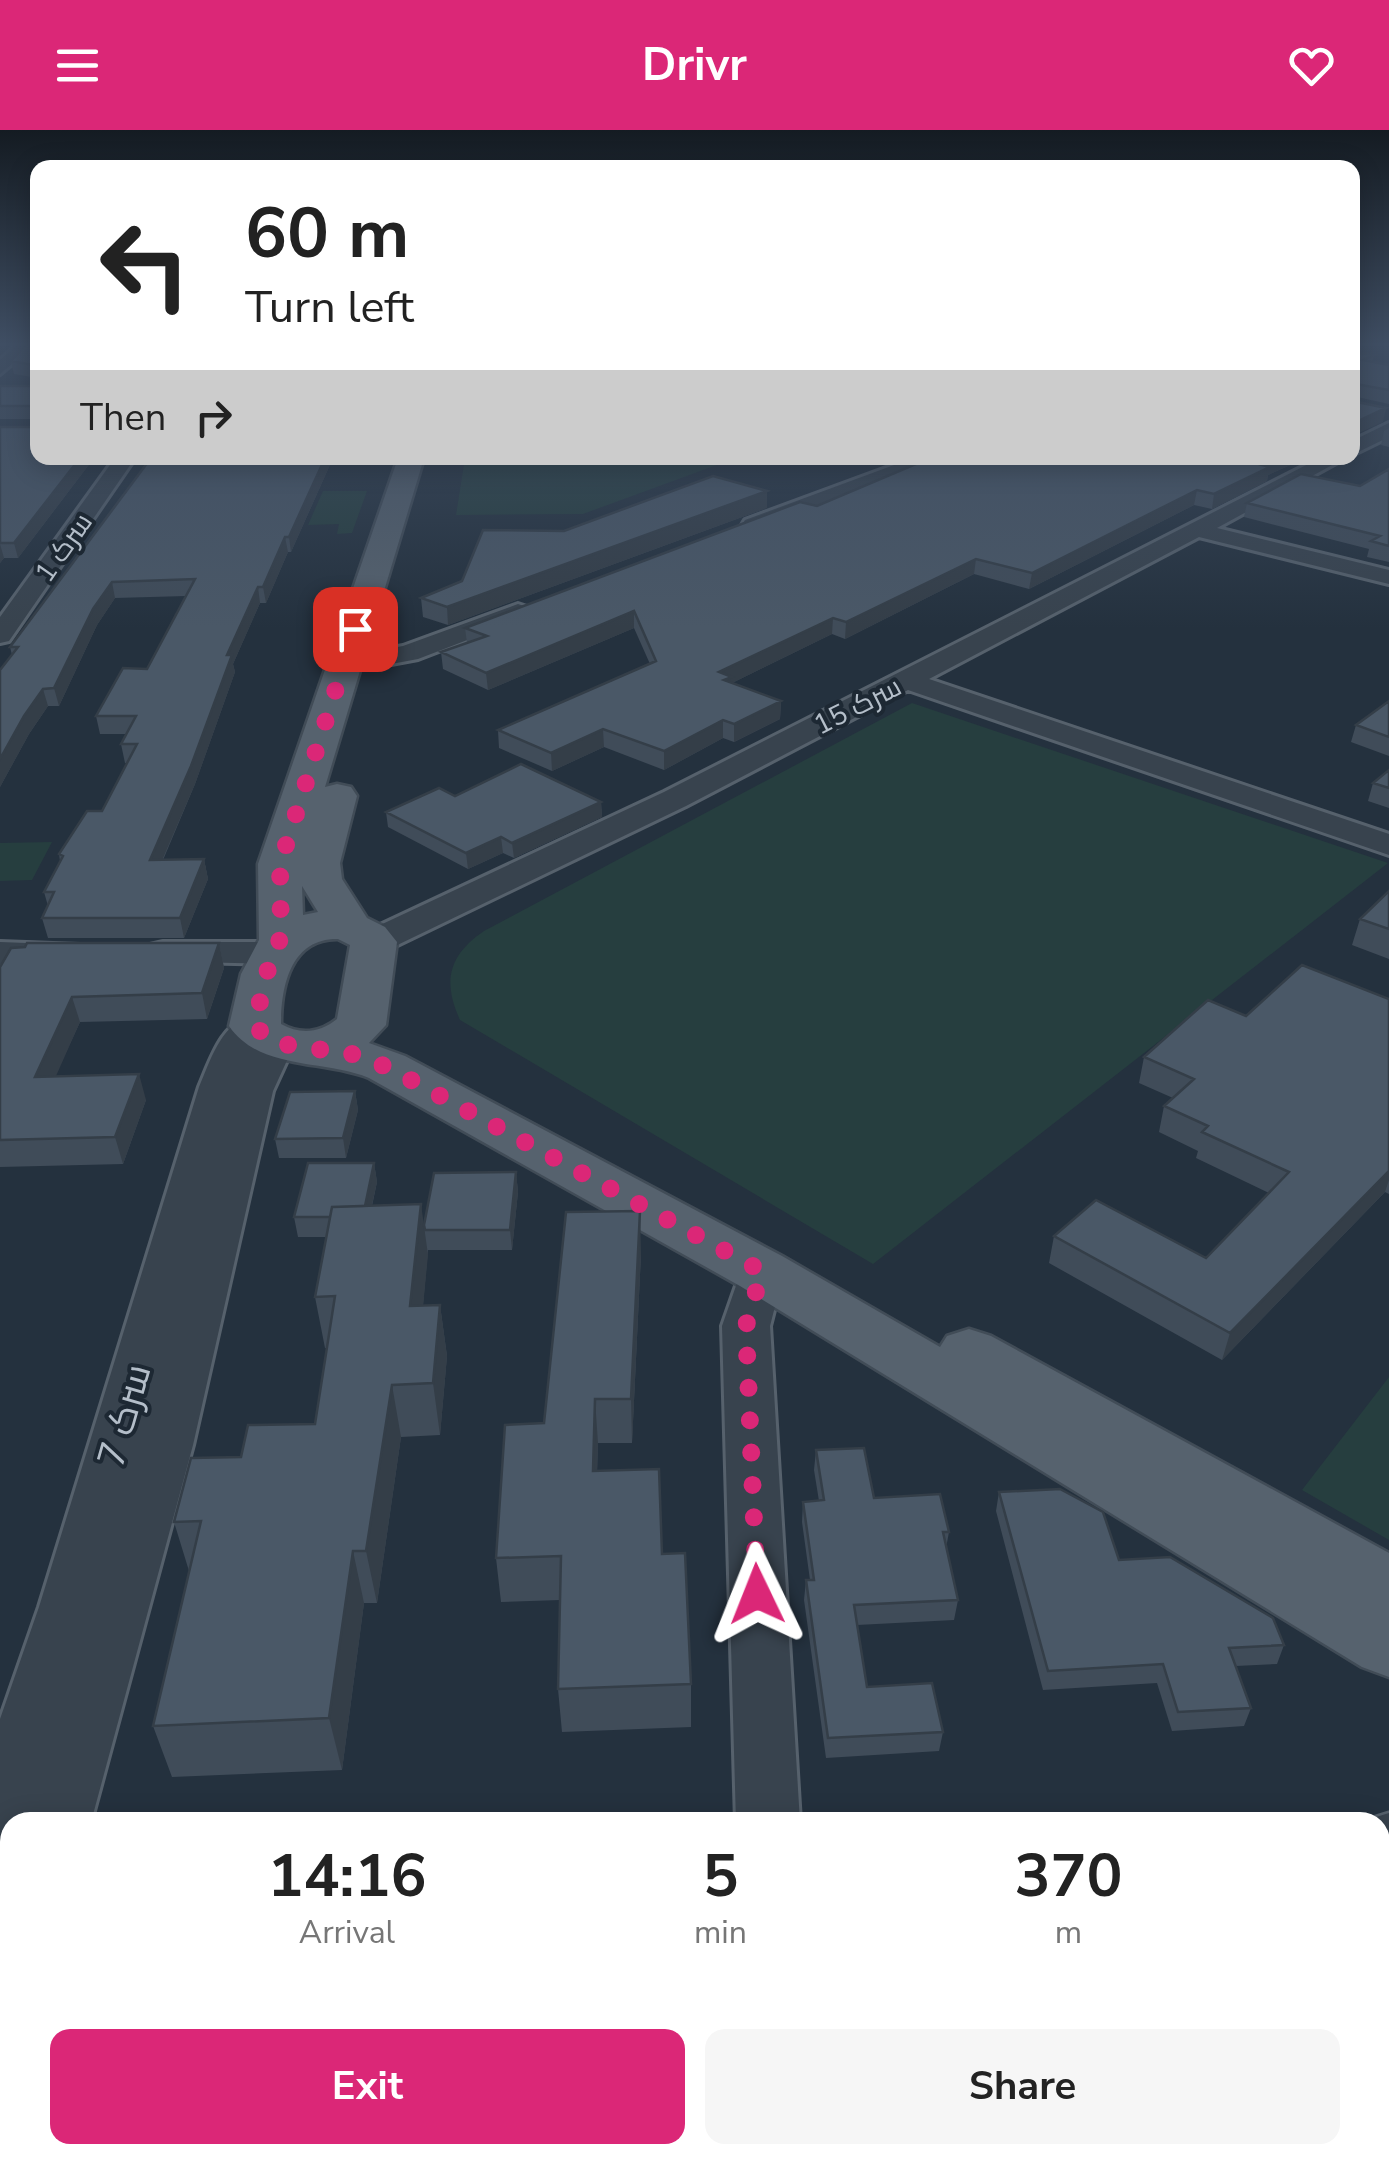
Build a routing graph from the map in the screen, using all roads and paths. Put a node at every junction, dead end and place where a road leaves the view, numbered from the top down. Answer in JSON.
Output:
{"nodes":[{"id":1,"x":120,"y":465,"type":"edge"},
{"id":2,"x":409,"y":465,"type":"edge"},
{"id":3,"x":432,"y":465,"type":"edge"},
{"id":4,"x":911,"y":465,"type":"edge"},
{"id":5,"x":1321,"y":465,"type":"edge"},
{"id":6,"x":1196,"y":530,"type":"junction"},
{"id":7,"x":730,"y":533,"type":"edge"},
{"id":8,"x":1389,"y":578,"type":"edge"},
{"id":9,"x":0,"y":593,"type":"edge"},
{"id":10,"x":32,"y":593,"type":"junction"},
{"id":11,"x":543,"y":603,"type":"edge"},
{"id":12,"x":0,"y":635,"type":"edge"},
{"id":13,"x":380,"y":644,"type":"junction"},
{"id":14,"x":906,"y":680,"type":"junction"},
{"id":15,"x":1389,"y":845,"type":"edge"},
{"id":16,"x":362,"y":934,"type":"junction"},
{"id":17,"x":277,"y":946,"type":"junction"},
{"id":18,"x":0,"y":952,"type":"edge"},
{"id":19,"x":97,"y":953,"type":"edge"},
{"id":20,"x":136,"y":953,"type":"edge"},
{"id":21,"x":361,"y":1025,"type":"junction"},
{"id":22,"x":277,"y":1039,"type":"junction"},
{"id":23,"x":773,"y":1260,"type":"junction"},
{"id":24,"x":1389,"y":1589,"type":"edge"},
{"id":25,"x":1389,"y":1644,"type":"edge"},
{"id":26,"x":0,"y":1808,"type":"edge"},
{"id":27,"x":62,"y":1812,"type":"edge"},
{"id":28,"x":768,"y":1812,"type":"edge"}],
"edges":[{"from":1,"to":10,"type":"street","name":"سرک 1"},
{"from":2,"to":17,"type":"main road"},
{"from":3,"to":13,"type":"main road"},
{"from":4,"to":7,"type":"street"},
{"from":5,"to":6,"type":"street","name":"سرک 15"},
{"from":6,"to":8,"type":"street"},
{"from":6,"to":14,"type":"street","name":"سرک 15"},
{"from":9,"to":10,"type":"street"},
{"from":10,"to":12,"type":"street","name":"سرک 1"},
{"from":11,"to":13,"type":"street"},
{"from":13,"to":16,"type":"main road"},
{"from":14,"to":15,"type":"street"},
{"from":14,"to":16,"type":"street","name":"سرک 15"},
{"from":16,"to":17,"type":"main road"},
{"from":16,"to":21,"type":"main road"},
{"from":17,"to":20,"type":"street"},
{"from":17,"to":22,"type":"main road"},
{"from":18,"to":19,"type":"street"},
{"from":21,"to":22,"type":"main road"},
{"from":21,"to":23,"type":"main road"},
{"from":22,"to":23,"type":"main road"},
{"from":22,"to":26,"type":"street","name":"سرک 7"},
{"from":22,"to":27,"type":"street","name":"سرک 7"},
{"from":23,"to":24,"type":"main road"},
{"from":23,"to":25,"type":"main road"},
{"from":23,"to":28,"type":"street"}]}
